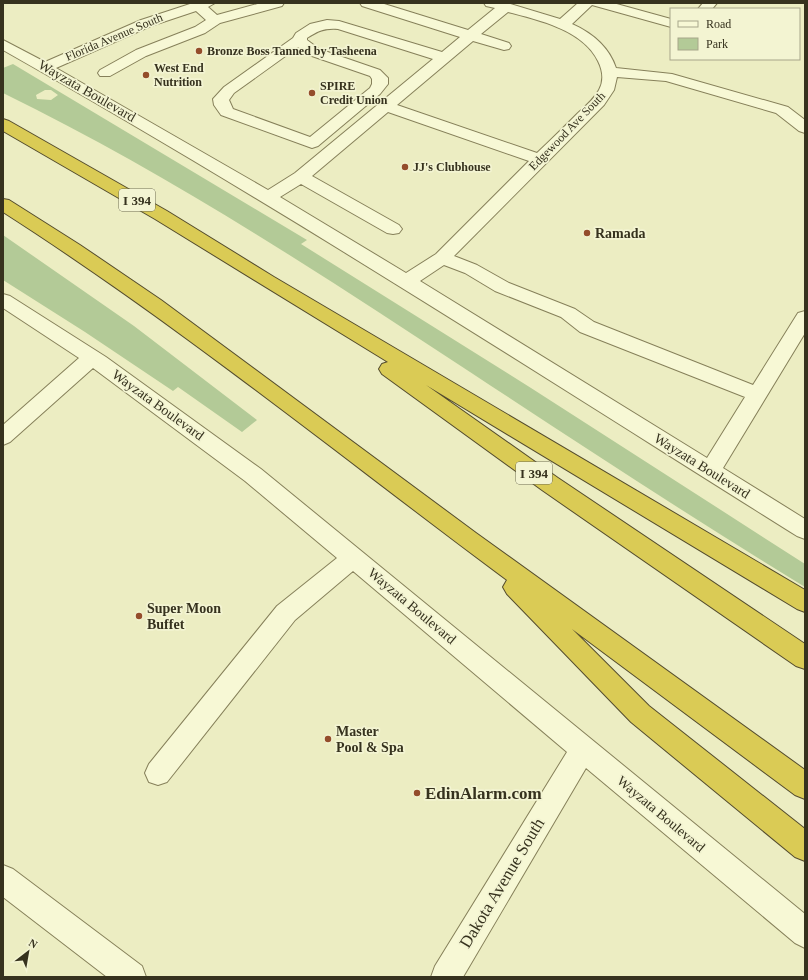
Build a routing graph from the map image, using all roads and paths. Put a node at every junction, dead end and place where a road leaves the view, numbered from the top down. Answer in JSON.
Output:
{"nodes":[{"id":1,"x":276,"y":3,"type":"edge"},
{"id":2,"x":367,"y":3,"type":"edge"},
{"id":3,"x":586,"y":3,"type":"edge"},
{"id":4,"x":598,"y":3,"type":"edge"},
{"id":5,"x":203,"y":4,"type":"edge"},
{"id":6,"x":498,"y":5,"type":"edge"},
{"id":7,"x":216,"y":20,"type":"junction"},
{"id":8,"x":670,"y":23,"type":"edge"},
{"id":9,"x":562,"y":25,"type":"junction"},
{"id":10,"x":471,"y":36,"type":"junction"},
{"id":11,"x":299,"y":42,"type":"junction"},
{"id":12,"x":3,"y":44,"type":"edge"},
{"id":13,"x":504,"y":46,"type":"dead end"},
{"id":14,"x":444,"y":58,"type":"junction"},
{"id":15,"x":45,"y":67,"type":"junction"},
{"id":16,"x":610,"y":72,"type":"junction"},
{"id":17,"x":105,"y":74,"type":"dead end"},
{"id":18,"x":386,"y":106,"type":"junction"},
{"id":19,"x":3,"y":124,"type":"edge"},
{"id":20,"x":805,"y":128,"type":"edge"},
{"id":21,"x":312,"y":143,"type":"junction"},
{"id":22,"x":333,"y":150,"type":"junction"},
{"id":23,"x":541,"y":160,"type":"junction"},
{"id":24,"x":301,"y":177,"type":"junction"},
{"id":25,"x":267,"y":197,"type":"junction"},
{"id":26,"x":3,"y":204,"type":"edge"},
{"id":27,"x":393,"y":230,"type":"dead end"},
{"id":28,"x":442,"y":258,"type":"junction"},
{"id":29,"x":267,"y":281,"type":"junction"},
{"id":30,"x":406,"y":282,"type":"junction"},
{"id":31,"x":8,"y":310,"type":"edge"},
{"id":32,"x":805,"y":317,"type":"edge"},
{"id":33,"x":92,"y":358,"type":"junction"},
{"id":34,"x":757,"y":394,"type":"junction"},
{"id":35,"x":3,"y":437,"type":"edge"},
{"id":36,"x":710,"y":471,"type":"junction"},
{"id":37,"x":805,"y":530,"type":"edge"},
{"id":38,"x":468,"y":539,"type":"junction"},
{"id":39,"x":354,"y":557,"type":"junction"},
{"id":40,"x":805,"y":602,"type":"edge"},
{"id":41,"x":805,"y":658,"type":"edge"},
{"id":42,"x":582,"y":748,"type":"junction"},
{"id":43,"x":158,"y":773,"type":"dead end"},
{"id":44,"x":805,"y":786,"type":"edge"},
{"id":45,"x":805,"y":847,"type":"edge"},
{"id":46,"x":3,"y":879,"type":"edge"},
{"id":47,"x":805,"y":933,"type":"edge"},
{"id":48,"x":131,"y":977,"type":"edge"},
{"id":49,"x":446,"y":977,"type":"edge"}],
"edges":[{"from":1,"to":7,"type":"street"},
{"from":2,"to":10,"type":"street"},
{"from":3,"to":9,"type":"street"},
{"from":4,"to":8,"type":"street"},
{"from":5,"to":7,"type":"street"},
{"from":5,"to":15,"type":"street","name":"Florida Avenue South"},
{"from":6,"to":9,"type":"street","name":"Edgewood Ave South"},
{"from":6,"to":10,"type":"street"},
{"from":7,"to":17,"type":"street"},
{"from":9,"to":16,"type":"street","name":"Edgewood Ave South"},
{"from":10,"to":13,"type":"street"},
{"from":10,"to":14,"type":"street"},
{"from":11,"to":14,"type":"street"},
{"from":11,"to":21,"type":"street"},
{"from":11,"to":21,"type":"street"},
{"from":12,"to":15,"type":"street","name":"Wayzata Boulevard"},
{"from":14,"to":18,"type":"street"},
{"from":15,"to":25,"type":"street","name":"Wayzata Boulevard"},
{"from":16,"to":20,"type":"street"},
{"from":16,"to":23,"type":"street","name":"Edgewood Ave South"},
{"from":18,"to":22,"type":"street"},
{"from":18,"to":23,"type":"street"},
{"from":19,"to":29,"type":"highway","number":"I 394"},
{"from":21,"to":22,"type":"street"},
{"from":22,"to":24,"type":"street"},
{"from":23,"to":28,"type":"street","name":"Edgewood Ave South"},
{"from":24,"to":25,"type":"street"},
{"from":24,"to":27,"type":"street"},
{"from":25,"to":30,"type":"street","name":"Wayzata Boulevard"},
{"from":26,"to":38,"type":"highway"},
{"from":28,"to":30,"type":"street","name":"Edgewood Ave South"},
{"from":28,"to":34,"type":"street"},
{"from":29,"to":40,"type":"highway"},
{"from":29,"to":41,"type":"highway","number":"I 394"},
{"from":30,"to":36,"type":"street","name":"Wayzata Boulevard"},
{"from":31,"to":33,"type":"street","name":"Wayzata Boulevard"},
{"from":32,"to":34,"type":"street"},
{"from":33,"to":35,"type":"street"},
{"from":33,"to":39,"type":"street","name":"Wayzata Boulevard"},
{"from":34,"to":36,"type":"street"},
{"from":36,"to":37,"type":"street","name":"Wayzata Boulevard"},
{"from":38,"to":44,"type":"highway"},
{"from":38,"to":45,"type":"highway"},
{"from":39,"to":42,"type":"street","name":"Wayzata Boulevard"},
{"from":39,"to":43,"type":"street"},
{"from":42,"to":47,"type":"street","name":"Wayzata Boulevard"},
{"from":42,"to":49,"type":"street","name":"Dakota Avenue South"},
{"from":46,"to":48,"type":"street"}]}
